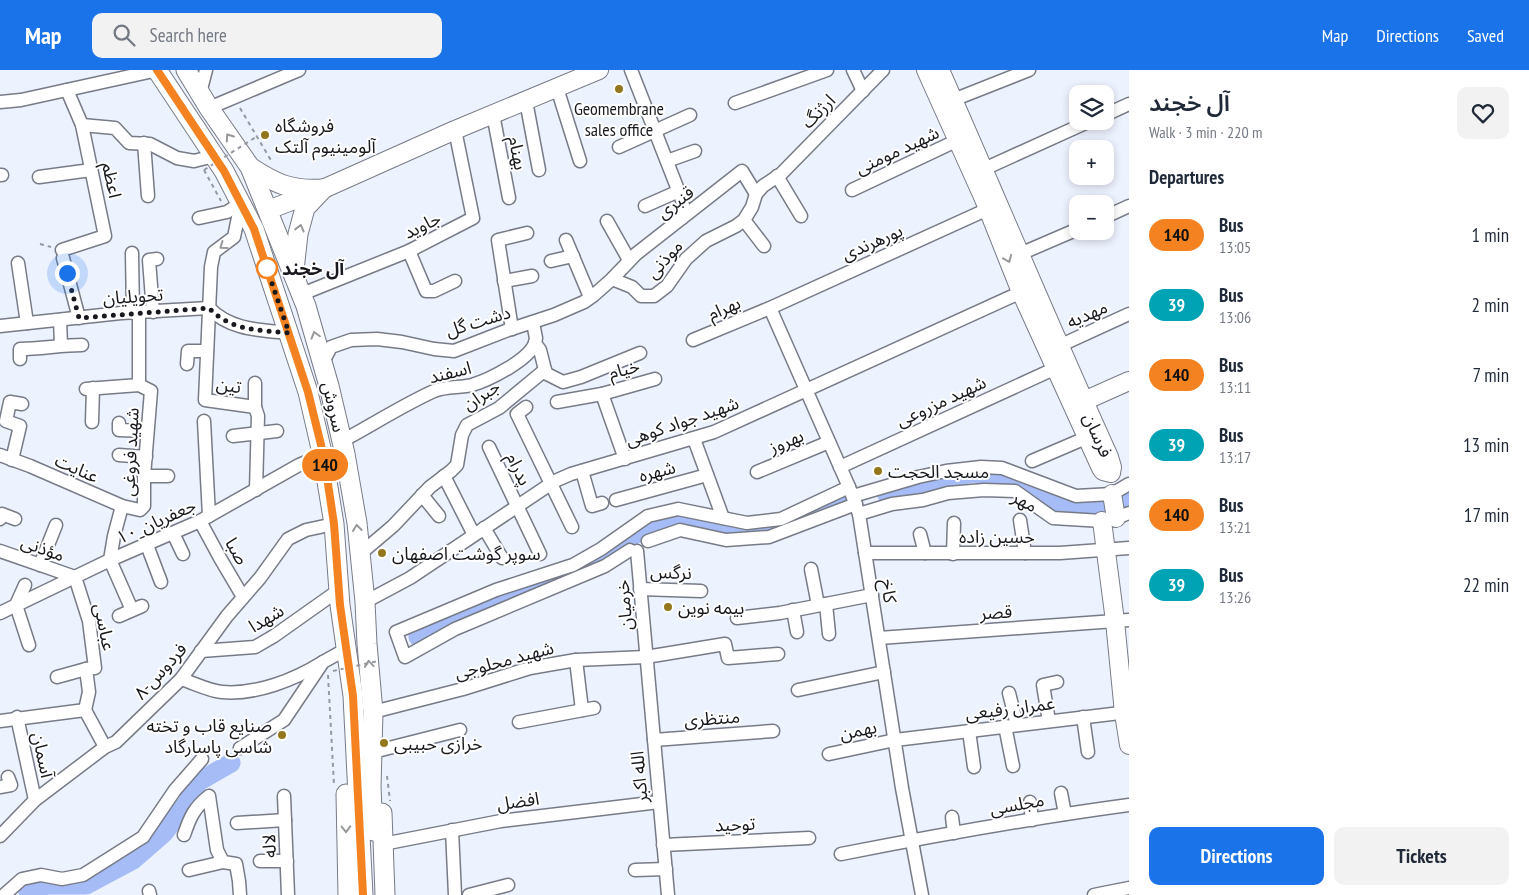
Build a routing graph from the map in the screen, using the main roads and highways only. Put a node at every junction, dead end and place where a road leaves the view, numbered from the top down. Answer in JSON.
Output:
{"nodes":[{"id":1,"x":158,"y":70,"type":"edge"},
{"id":2,"x":186,"y":70,"type":"edge"},
{"id":3,"x":250,"y":167,"type":"junction"},
{"id":4,"x":268,"y":210,"type":"junction"},
{"id":5,"x":239,"y":212,"type":"junction"},
{"id":6,"x":294,"y":274,"type":"junction"},
{"id":7,"x":340,"y":597,"type":"junction"},
{"id":8,"x":373,"y":712,"type":"junction"},
{"id":9,"x":348,"y":895,"type":"edge"},
{"id":10,"x":363,"y":895,"type":"edge"},
{"id":11,"x":374,"y":895,"type":"edge"},
{"id":12,"x":385,"y":895,"type":"edge"}],
"edges":[{"from":1,"to":5,"type":"main road","name":"سروش"},
{"from":3,"to":2,"type":"main road","name":"سروش","one_way":true},
{"from":3,"to":4,"type":"main road","name":"سروش"},
{"from":6,"to":3,"type":"main road","one_way":true},
{"from":4,"to":5,"type":"main road"},
{"from":4,"to":6,"type":"main road","name":"سروش"},
{"from":5,"to":7,"type":"main road","name":"سروش"},
{"from":8,"to":6,"type":"main road","name":"سروش","one_way":true},
{"from":7,"to":9,"type":"main road","one_way":true},
{"from":7,"to":10,"type":"main road","name":"سروش"},
{"from":8,"to":11,"type":"main road","name":"سروش"},
{"from":8,"to":12,"type":"main road"}]}
